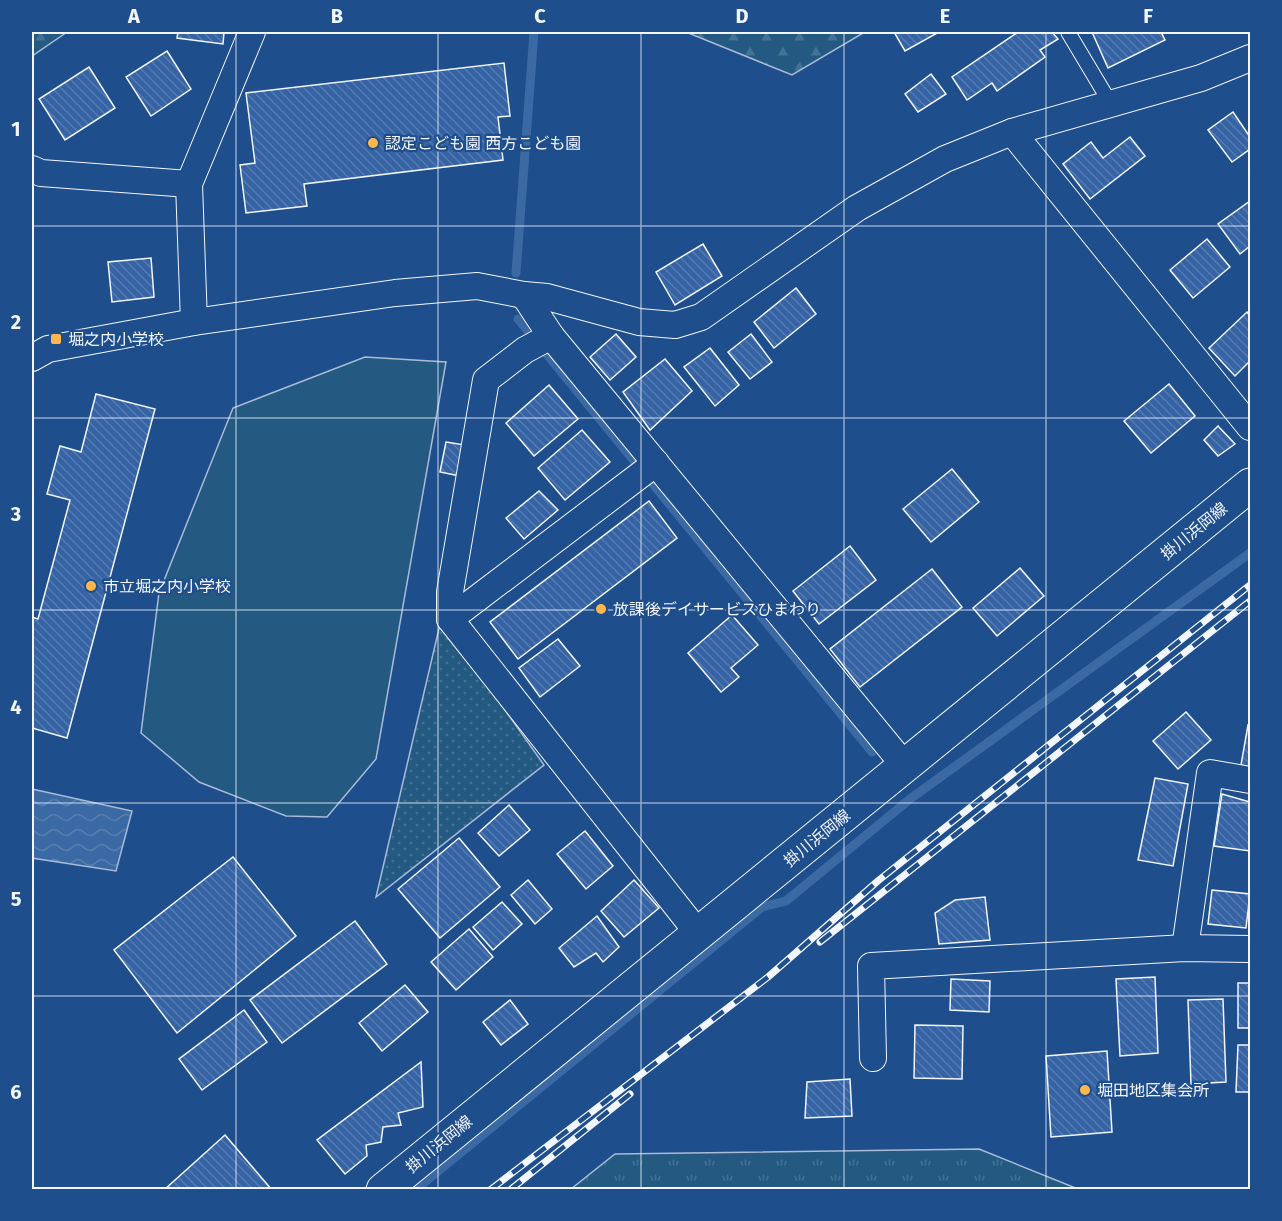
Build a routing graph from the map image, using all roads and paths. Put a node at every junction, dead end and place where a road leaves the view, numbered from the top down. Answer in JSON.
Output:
{"nodes":[{"id":1,"x":252,"y":32,"type":"edge"},
{"id":2,"x":1068,"y":32,"type":"edge"},
{"id":3,"x":1251,"y":58,"type":"edge"},
{"id":4,"x":1111,"y":104,"type":"junction"},
{"id":5,"x":1012,"y":132,"type":"junction"},
{"id":6,"x":32,"y":169,"type":"edge"},
{"id":7,"x":189,"y":184,"type":"junction"},
{"id":8,"x":524,"y":295,"type":"junction"},
{"id":9,"x":194,"y":322,"type":"junction"},
{"id":10,"x":543,"y":340,"type":"junction"},
{"id":11,"x":32,"y":358,"type":"edge"},
{"id":12,"x":1251,"y":427,"type":"edge"},
{"id":13,"x":655,"y":464,"type":"junction"},
{"id":14,"x":1251,"y":485,"type":"edge"},
{"id":15,"x":450,"y":619,"type":"junction"},
{"id":16,"x":905,"y":766,"type":"junction"},
{"id":17,"x":1251,"y":780,"type":"edge"},
{"id":18,"x":698,"y":933,"type":"junction"},
{"id":19,"x":1185,"y":948,"type":"junction"},
{"id":20,"x":1251,"y":949,"type":"edge"},
{"id":21,"x":873,"y":1058,"type":"dead end"},
{"id":22,"x":383,"y":1190,"type":"edge"}],
"edges":[{"from":1,"to":7,"type":"street"},
{"from":2,"to":4,"type":"lane"},
{"from":3,"to":4,"type":"street"},
{"from":4,"to":5,"type":"street"},
{"from":5,"to":8,"type":"street"},
{"from":5,"to":12,"type":"street"},
{"from":6,"to":7,"type":"street"},
{"from":7,"to":9,"type":"street"},
{"from":8,"to":9,"type":"street"},
{"from":8,"to":10,"type":"street"},
{"from":9,"to":11,"type":"street"},
{"from":10,"to":13,"type":"street"},
{"from":10,"to":15,"type":"street"},
{"from":13,"to":15,"type":"street"},
{"from":13,"to":16,"type":"street"},
{"from":14,"to":16,"type":"main road","name":"掛川浜岡線"},
{"from":15,"to":18,"type":"street"},
{"from":16,"to":18,"type":"main road","name":"掛川浜岡線"},
{"from":17,"to":19,"type":"street"},
{"from":18,"to":22,"type":"main road","name":"掛川浜岡線"},
{"from":19,"to":20,"type":"street"},
{"from":19,"to":21,"type":"street"}]}
